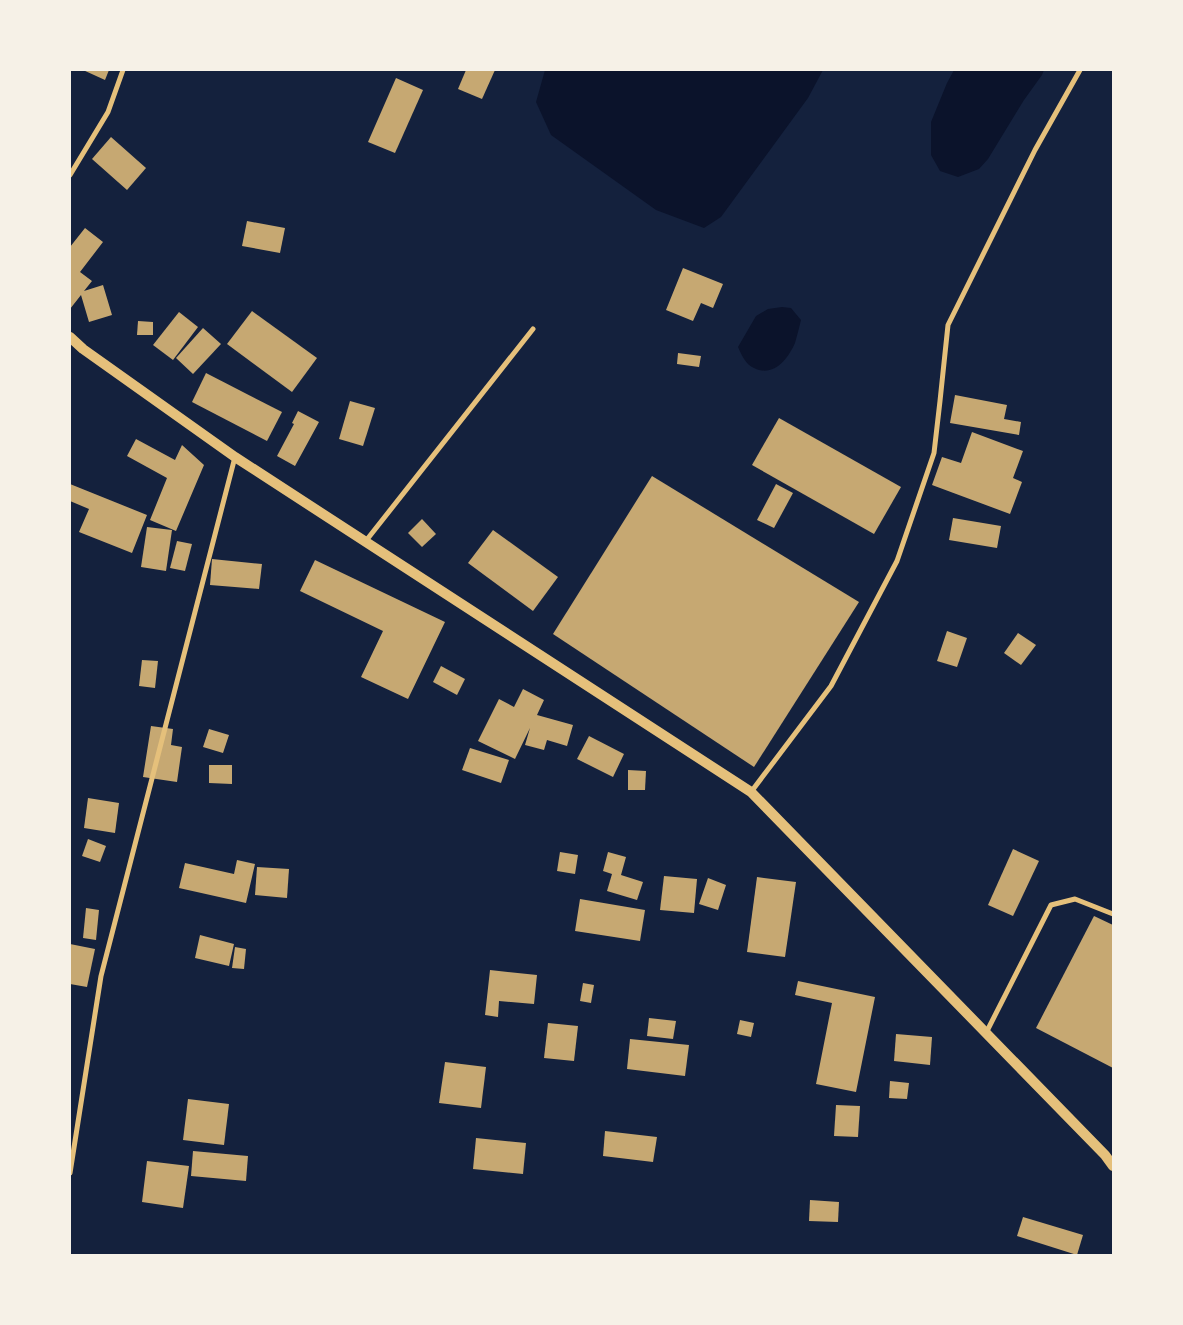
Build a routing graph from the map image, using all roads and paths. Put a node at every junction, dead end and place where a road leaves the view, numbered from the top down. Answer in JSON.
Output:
{"nodes":[{"id":1,"x":123,"y":70,"type":"edge"},
{"id":2,"x":1080,"y":70,"type":"edge"},
{"id":3,"x":70,"y":176,"type":"edge"},
{"id":4,"x":533,"y":329,"type":"dead end"},
{"id":5,"x":70,"y":337,"type":"edge"},
{"id":6,"x":235,"y":457,"type":"junction"},
{"id":7,"x":365,"y":542,"type":"junction"},
{"id":8,"x":751,"y":792,"type":"junction"},
{"id":9,"x":1113,"y":914,"type":"edge"},
{"id":10,"x":985,"y":1033,"type":"junction"},
{"id":11,"x":1113,"y":1166,"type":"edge"},
{"id":12,"x":70,"y":1173,"type":"edge"}],
"edges":[{"from":1,"to":3,"type":"street"},
{"from":2,"to":8,"type":"street"},
{"from":4,"to":7,"type":"street"},
{"from":5,"to":6,"type":"main road"},
{"from":6,"to":7,"type":"main road"},
{"from":6,"to":12,"type":"street"},
{"from":7,"to":8,"type":"main road"},
{"from":8,"to":10,"type":"main road"},
{"from":9,"to":10,"type":"street"},
{"from":10,"to":11,"type":"main road"}]}
